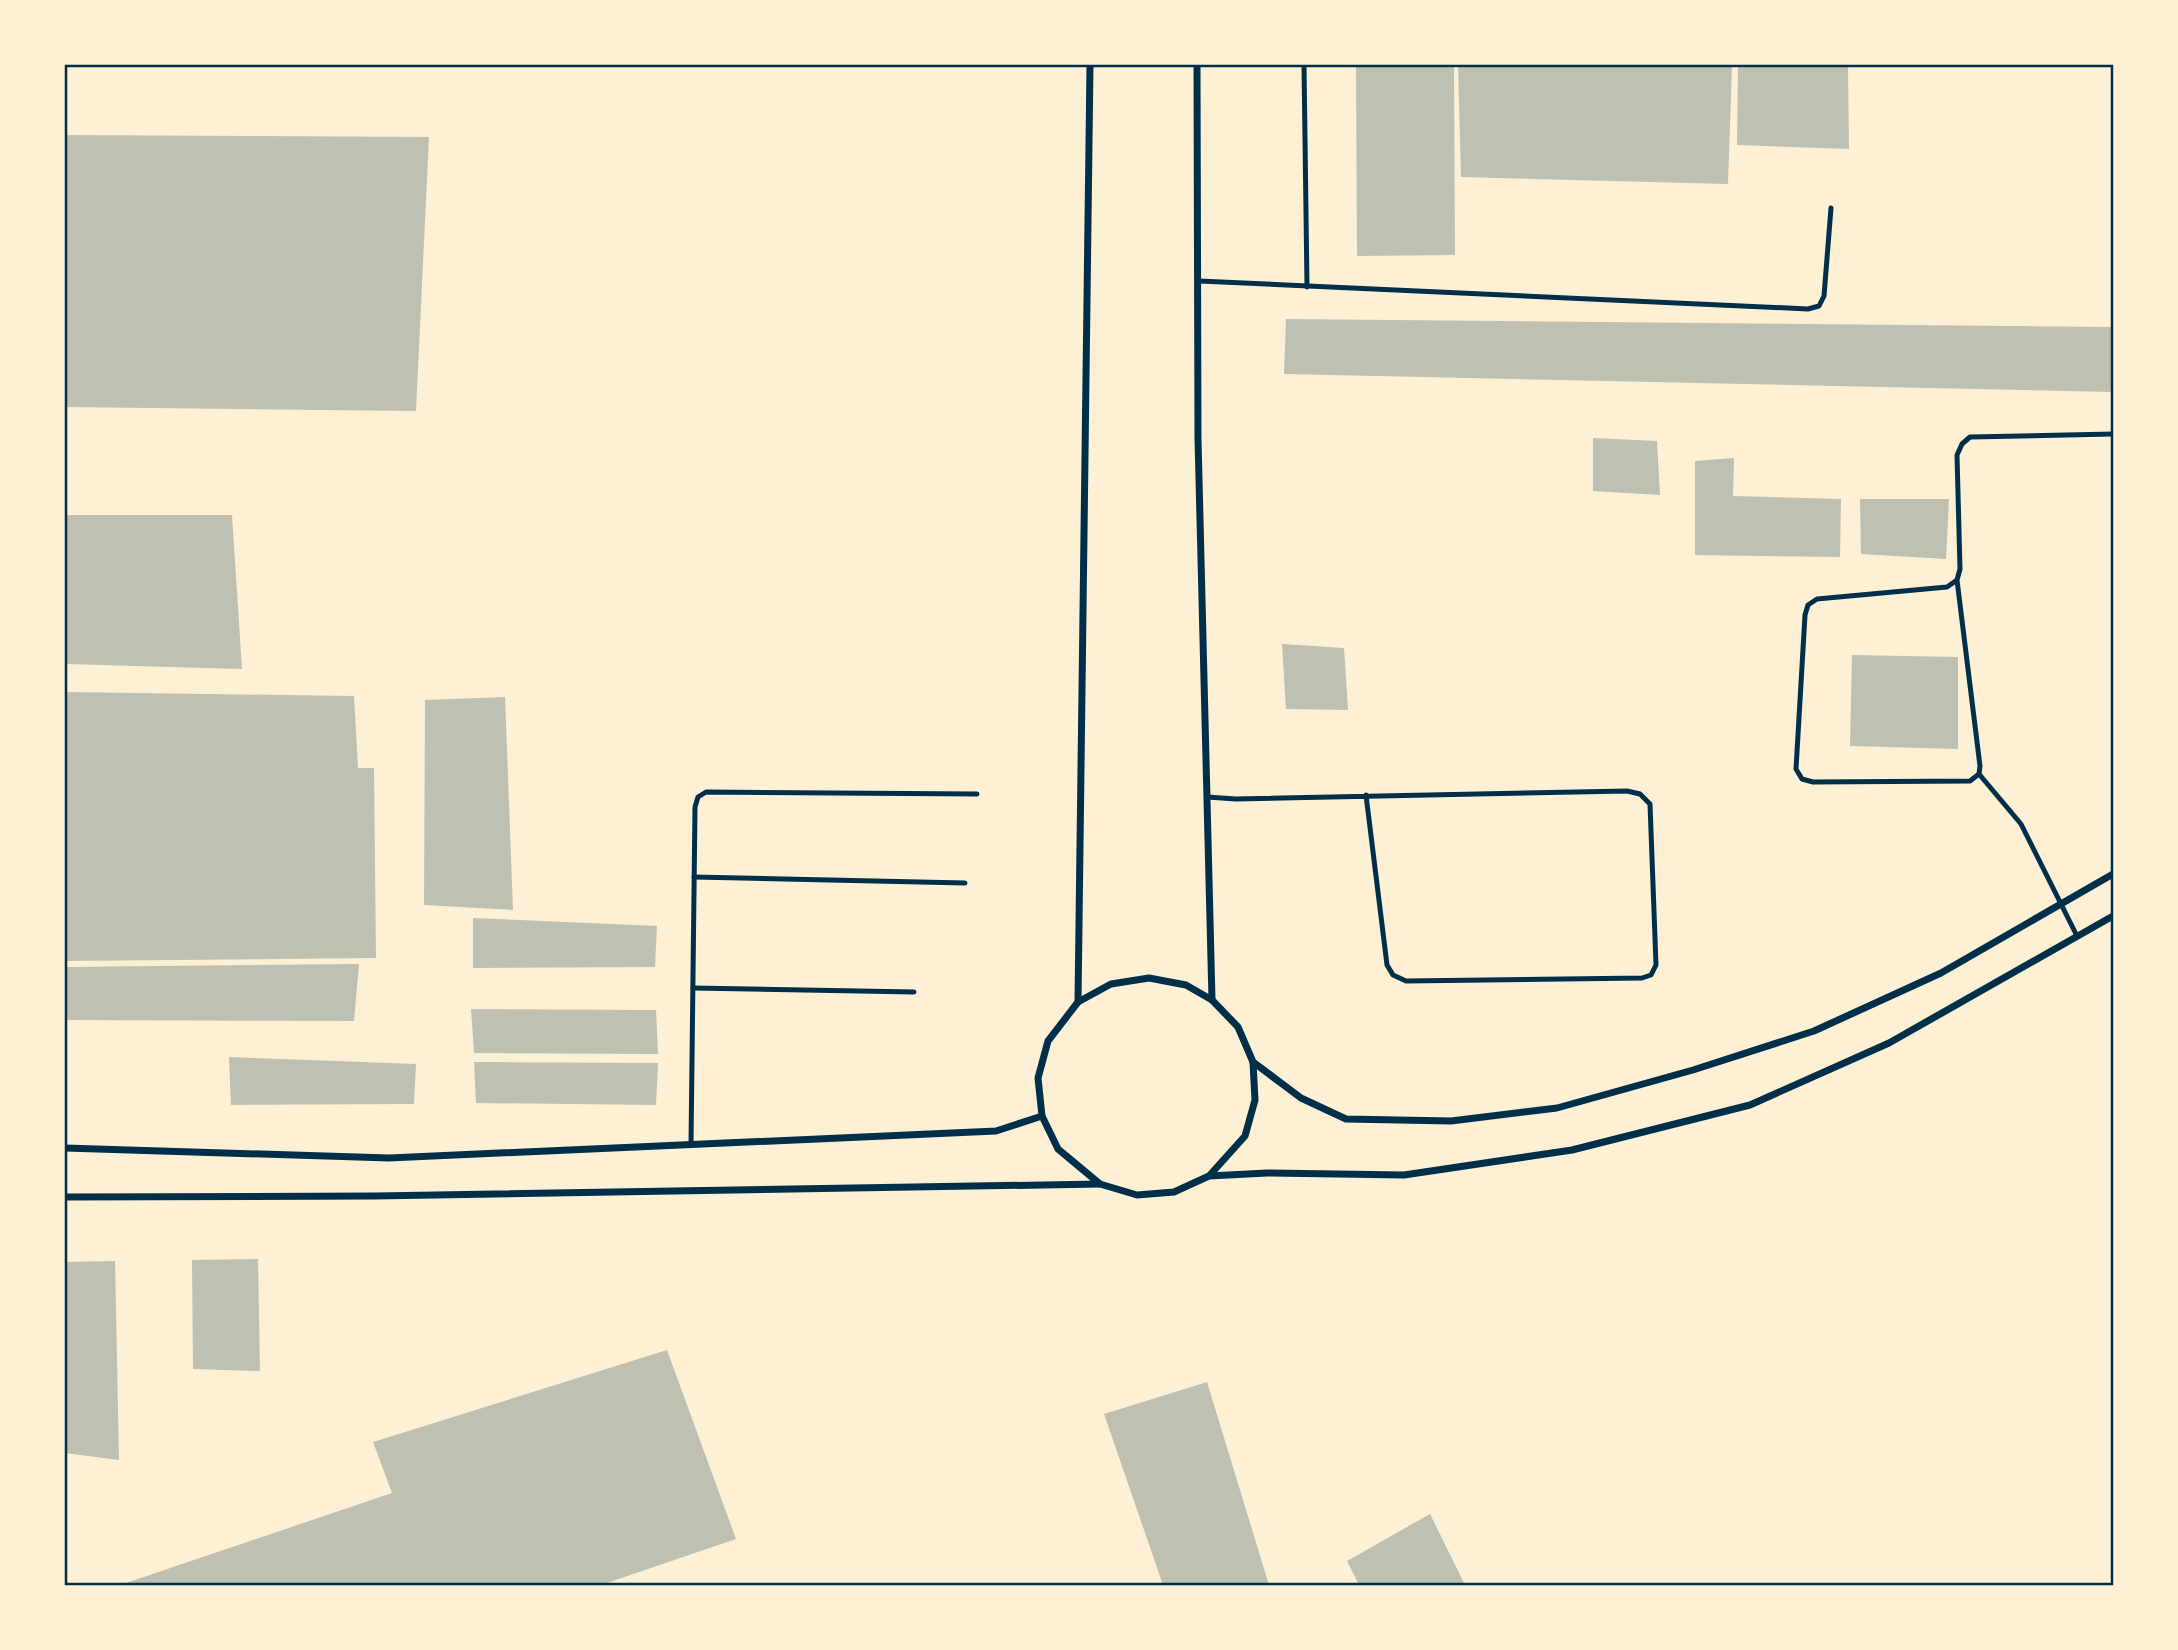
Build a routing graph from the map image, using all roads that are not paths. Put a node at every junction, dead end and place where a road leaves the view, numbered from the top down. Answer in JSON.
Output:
{"nodes":[{"id":1,"x":1090,"y":65,"type":"edge"},
{"id":2,"x":1197,"y":65,"type":"edge"},
{"id":3,"x":1304,"y":65,"type":"edge"},
{"id":4,"x":1831,"y":208,"type":"dead end"},
{"id":5,"x":1199,"y":281,"type":"junction"},
{"id":6,"x":1307,"y":287,"type":"junction"},
{"id":7,"x":2113,"y":434,"type":"edge"},
{"id":8,"x":1957,"y":580,"type":"junction"},
{"id":9,"x":1979,"y":774,"type":"junction"},
{"id":10,"x":977,"y":794,"type":"dead end"},
{"id":11,"x":1366,"y":795,"type":"junction"},
{"id":12,"x":1207,"y":797,"type":"junction"},
{"id":13,"x":2113,"y":874,"type":"edge"},
{"id":14,"x":694,"y":877,"type":"junction"},
{"id":15,"x":965,"y":883,"type":"dead end"},
{"id":16,"x":2061,"y":904,"type":"junction"},
{"id":17,"x":2113,"y":916,"type":"edge"},
{"id":18,"x":2077,"y":936,"type":"junction"},
{"id":19,"x":693,"y":988,"type":"junction"},
{"id":20,"x":914,"y":992,"type":"dead end"},
{"id":21,"x":1212,"y":1000,"type":"junction"},
{"id":22,"x":1078,"y":1002,"type":"junction"},
{"id":23,"x":1253,"y":1062,"type":"junction"},
{"id":24,"x":1042,"y":1116,"type":"junction"},
{"id":25,"x":691,"y":1145,"type":"junction"},
{"id":26,"x":65,"y":1148,"type":"edge"},
{"id":27,"x":1209,"y":1176,"type":"junction"},
{"id":28,"x":1100,"y":1184,"type":"junction"},
{"id":29,"x":65,"y":1197,"type":"edge"}],
"edges":[{"from":1,"to":22,"type":"street"},
{"from":2,"to":5,"type":"street"},
{"from":3,"to":6,"type":"lane"},
{"from":4,"to":6,"type":"lane"},
{"from":5,"to":6,"type":"lane"},
{"from":5,"to":12,"type":"street"},
{"from":7,"to":8,"type":"lane"},
{"from":8,"to":9,"type":"lane"},
{"from":8,"to":9,"type":"lane"},
{"from":9,"to":16,"type":"lane"},
{"from":10,"to":14,"type":"lane"},
{"from":11,"to":11,"type":"lane"},
{"from":11,"to":12,"type":"lane"},
{"from":12,"to":21,"type":"street"},
{"from":13,"to":16,"type":"street"},
{"from":14,"to":15,"type":"lane"},
{"from":14,"to":19,"type":"lane"},
{"from":16,"to":18,"type":"lane"},
{"from":16,"to":23,"type":"street"},
{"from":17,"to":18,"type":"street"},
{"from":18,"to":27,"type":"street"},
{"from":19,"to":20,"type":"lane"},
{"from":19,"to":25,"type":"lane"},
{"from":21,"to":22,"type":"street"},
{"from":21,"to":23,"type":"street"},
{"from":22,"to":24,"type":"street"},
{"from":23,"to":27,"type":"street"},
{"from":24,"to":25,"type":"street"},
{"from":24,"to":28,"type":"street"},
{"from":25,"to":26,"type":"street"},
{"from":27,"to":28,"type":"street"},
{"from":28,"to":29,"type":"street"}]}
